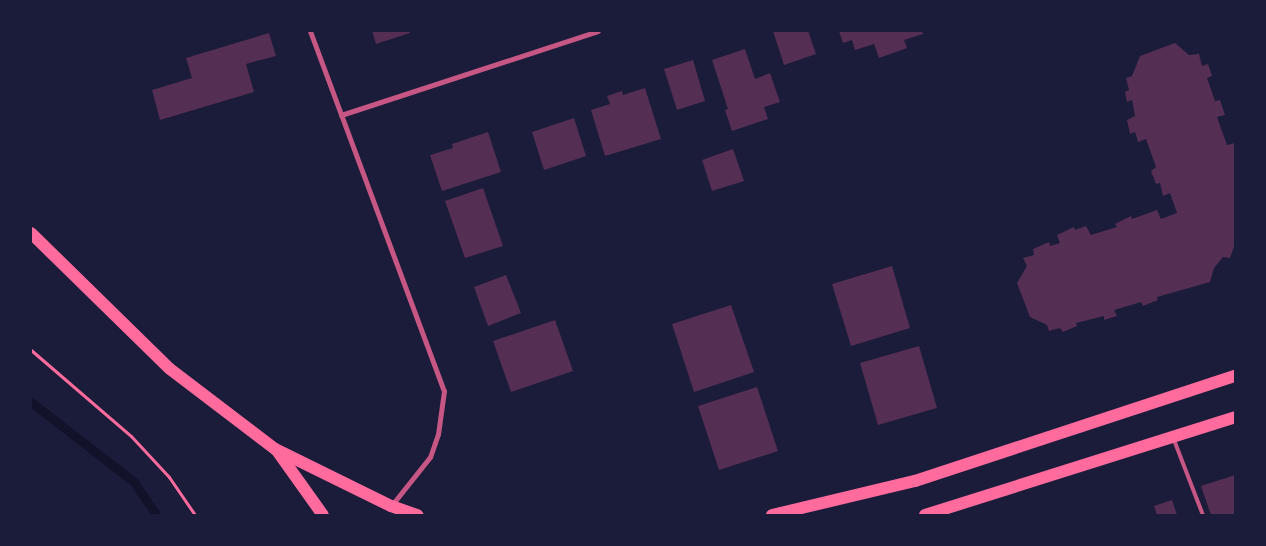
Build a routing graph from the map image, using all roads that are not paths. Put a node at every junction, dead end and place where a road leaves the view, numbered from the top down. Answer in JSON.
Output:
{"nodes":[{"id":1,"x":310,"y":31,"type":"edge"},
{"id":2,"x":598,"y":31,"type":"edge"},
{"id":3,"x":341,"y":116,"type":"junction"},
{"id":4,"x":31,"y":233,"type":"edge"},
{"id":5,"x":1235,"y":376,"type":"edge"},
{"id":6,"x":1235,"y":417,"type":"edge"},
{"id":7,"x":1173,"y":438,"type":"junction"},
{"id":8,"x":275,"y":449,"type":"junction"},
{"id":9,"x":391,"y":506,"type":"junction"},
{"id":10,"x":323,"y":515,"type":"edge"},
{"id":11,"x":417,"y":515,"type":"edge"},
{"id":12,"x":772,"y":515,"type":"edge"},
{"id":13,"x":925,"y":515,"type":"edge"},
{"id":14,"x":1203,"y":515,"type":"edge"}],
"edges":[{"from":1,"to":3,"type":"street"},
{"from":2,"to":3,"type":"street"},
{"from":3,"to":9,"type":"street"},
{"from":4,"to":8,"type":"main road"},
{"from":5,"to":12,"type":"main road"},
{"from":6,"to":7,"type":"main road"},
{"from":7,"to":13,"type":"main road"},
{"from":7,"to":14,"type":"lane"},
{"from":8,"to":9,"type":"main road"},
{"from":8,"to":10,"type":"main road"},
{"from":9,"to":11,"type":"main road"}]}
